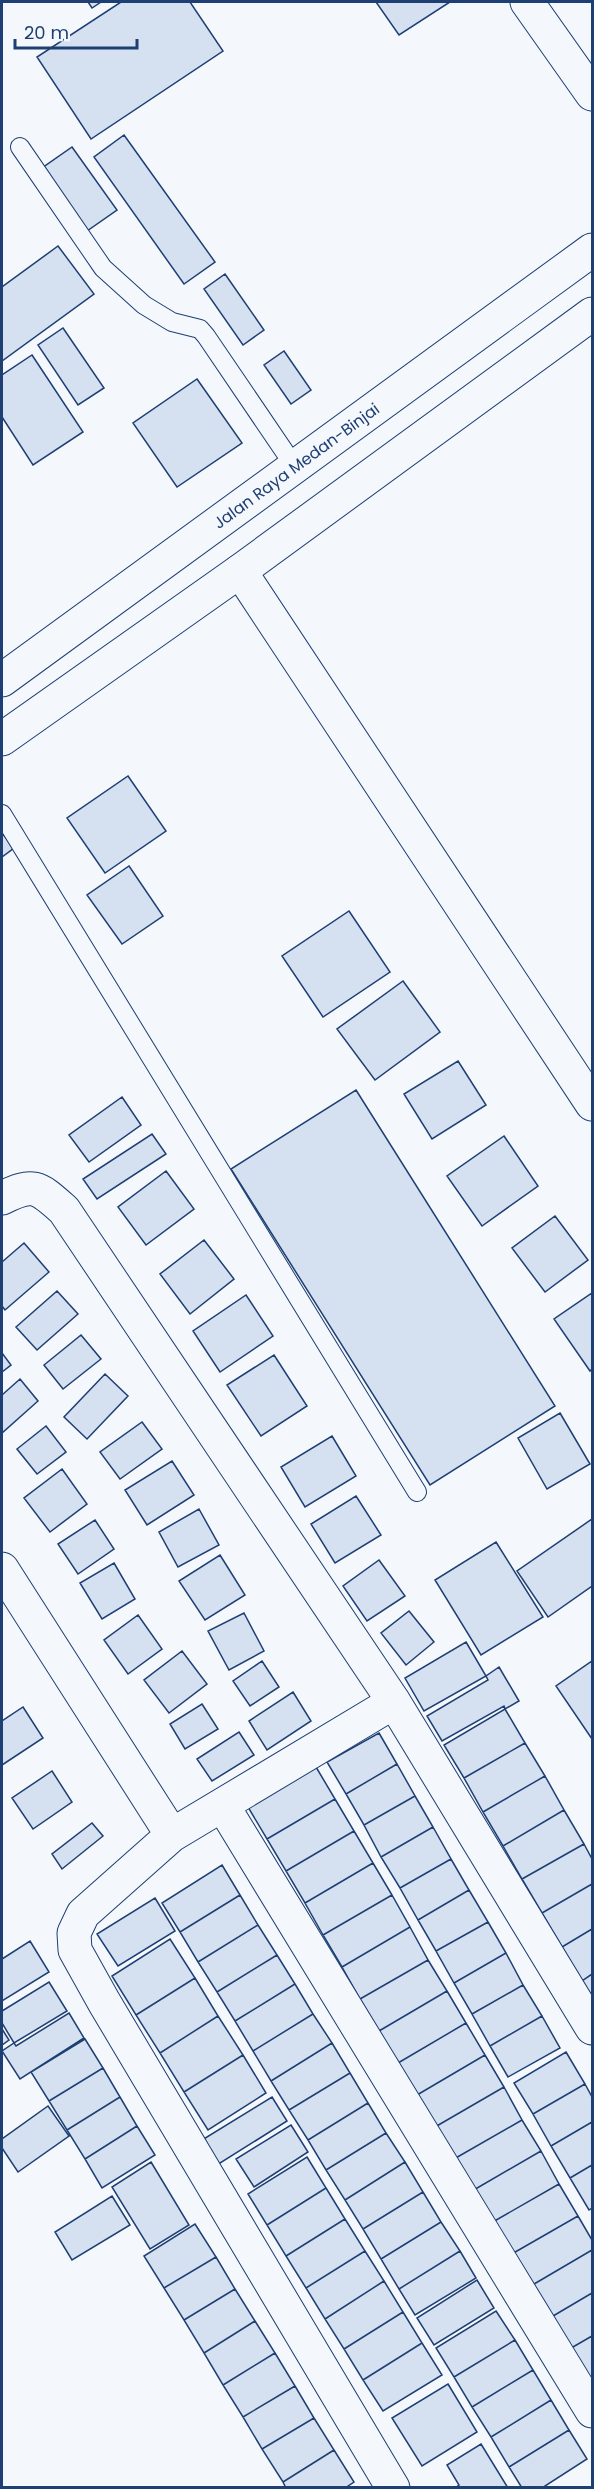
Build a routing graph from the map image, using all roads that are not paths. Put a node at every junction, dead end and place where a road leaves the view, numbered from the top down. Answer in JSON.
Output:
{"nodes":[{"id":1,"x":527,"y":2,"type":"edge"},
{"id":2,"x":592,"y":94,"type":"edge"},
{"id":3,"x":20,"y":147,"type":"dead end"},
{"id":4,"x":592,"y":250,"type":"edge"},
{"id":5,"x":592,"y":314,"type":"edge"},
{"id":6,"x":296,"y":467,"type":"junction"},
{"id":7,"x":240,"y":571,"type":"junction"},
{"id":8,"x":4,"y":674,"type":"edge"},
{"id":9,"x":2,"y":738,"type":"edge"},
{"id":10,"x":2,"y":814,"type":"edge"},
{"id":11,"x":592,"y":1104,"type":"edge"},
{"id":12,"x":2,"y":1198,"type":"edge"},
{"id":13,"x":417,"y":1492,"type":"dead end"},
{"id":14,"x":2,"y":1569,"type":"edge"},
{"id":15,"x":394,"y":1702,"type":"junction"},
{"id":16,"x":224,"y":1806,"type":"junction"},
{"id":17,"x":172,"y":1835,"type":"junction"},
{"id":18,"x":592,"y":2028,"type":"edge"},
{"id":19,"x":592,"y":2411,"type":"edge"},
{"id":20,"x":393,"y":2487,"type":"edge"}],
"edges":[{"from":1,"to":2,"type":"main road"},
{"from":3,"to":6,"type":"lane"},
{"from":4,"to":6,"type":"main road","name":"Jalan Raya Medan-Binjai"},
{"from":5,"to":7,"type":"main road"},
{"from":6,"to":8,"type":"main road","name":"Jalan Raya Medan-Binjai"},
{"from":7,"to":9,"type":"main road"},
{"from":7,"to":11,"type":"main road"},
{"from":10,"to":13,"type":"lane"},
{"from":12,"to":15,"type":"main road"},
{"from":14,"to":17,"type":"main road"},
{"from":15,"to":16,"type":"main road"},
{"from":15,"to":18,"type":"main road"},
{"from":16,"to":17,"type":"main road"},
{"from":16,"to":19,"type":"main road"},
{"from":17,"to":20,"type":"main road"}]}
